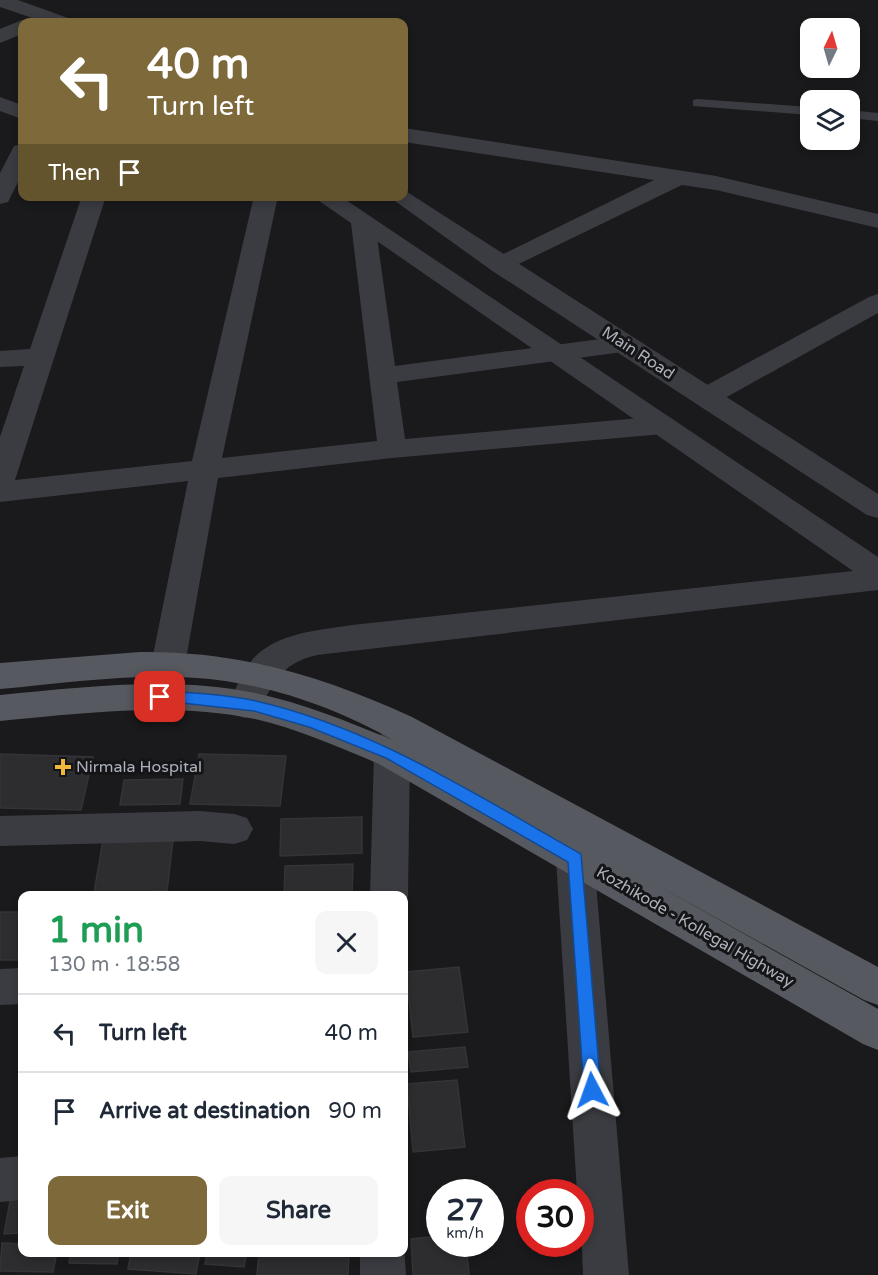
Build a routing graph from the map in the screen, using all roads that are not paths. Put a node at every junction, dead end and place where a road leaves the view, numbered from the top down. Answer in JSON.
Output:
{"nodes":[{"id":1,"x":0,"y":0,"type":"edge"},
{"id":2,"x":40,"y":18,"type":"edge"},
{"id":3,"x":18,"y":28,"type":"edge"},
{"id":4,"x":0,"y":37,"type":"edge"},
{"id":5,"x":0,"y":103,"type":"edge"},
{"id":6,"x":697,"y":104,"type":"dead end"},
{"id":7,"x":800,"y":110,"type":"edge"},
{"id":8,"x":18,"y":111,"type":"edge"},
{"id":9,"x":860,"y":115,"type":"edge"},
{"id":10,"x":878,"y":117,"type":"edge"},
{"id":11,"x":408,"y":136,"type":"edge"},
{"id":12,"x":13,"y":159,"type":"edge"},
{"id":13,"x":680,"y":177,"type":"junction"},
{"id":14,"x":0,"y":197,"type":"edge"},
{"id":15,"x":92,"y":201,"type":"edge"},
{"id":16,"x":265,"y":201,"type":"edge"},
{"id":17,"x":330,"y":201,"type":"edge"},
{"id":18,"x":406,"y":201,"type":"edge"},
{"id":19,"x":878,"y":221,"type":"edge"},
{"id":20,"x":363,"y":223,"type":"junction"},
{"id":21,"x":500,"y":265,"type":"junction"},
{"id":22,"x":878,"y":302,"type":"edge"},
{"id":23,"x":623,"y":344,"type":"junction"},
{"id":24,"x":559,"y":354,"type":"junction"},
{"id":25,"x":41,"y":357,"type":"junction"},
{"id":26,"x":0,"y":359,"type":"edge"},
{"id":27,"x":383,"y":376,"type":"junction"},
{"id":28,"x":706,"y":397,"type":"junction"},
{"id":29,"x":663,"y":425,"type":"junction"},
{"id":30,"x":392,"y":449,"type":"junction"},
{"id":31,"x":205,"y":470,"type":"junction"},
{"id":32,"x":0,"y":481,"type":"edge"},
{"id":33,"x":0,"y":492,"type":"edge"},
{"id":34,"x":878,"y":508,"type":"edge"},
{"id":35,"x":878,"y":572,"type":"edge"},
{"id":36,"x":878,"y":579,"type":"edge"},
{"id":37,"x":168,"y":665,"type":"junction"},
{"id":38,"x":0,"y":676,"type":"edge"},
{"id":39,"x":252,"y":690,"type":"junction"},
{"id":40,"x":0,"y":708,"type":"edge"},
{"id":41,"x":396,"y":741,"type":"junction"},
{"id":42,"x":234,"y":829,"type":"dead end"},
{"id":43,"x":0,"y":831,"type":"edge"},
{"id":44,"x":575,"y":859,"type":"junction"},
{"id":45,"x":389,"y":891,"type":"edge"},
{"id":46,"x":18,"y":986,"type":"edge"},
{"id":47,"x":0,"y":987,"type":"edge"},
{"id":48,"x":878,"y":987,"type":"edge"},
{"id":49,"x":878,"y":1031,"type":"edge"},
{"id":50,"x":18,"y":1178,"type":"edge"},
{"id":51,"x":0,"y":1180,"type":"edge"},
{"id":52,"x":383,"y":1257,"type":"edge"},
{"id":53,"x":383,"y":1275,"type":"edge"},
{"id":54,"x":606,"y":1275,"type":"edge"}],
"edges":[{"from":1,"to":2,"type":"street"},
{"from":3,"to":4,"type":"street"},
{"from":5,"to":8,"type":"street"},
{"from":6,"to":7,"type":"lane"},
{"from":9,"to":10,"type":"lane"},
{"from":11,"to":13,"type":"street"},
{"from":12,"to":14,"type":"street"},
{"from":13,"to":19,"type":"street"},
{"from":13,"to":21,"type":"street"},
{"from":15,"to":25,"type":"street"},
{"from":16,"to":31,"type":"street"},
{"from":17,"to":20,"type":"street"},
{"from":18,"to":21,"type":"street","name":"Main Road"},
{"from":20,"to":24,"type":"street"},
{"from":20,"to":27,"type":"street"},
{"from":21,"to":23,"type":"street","name":"Main Road"},
{"from":22,"to":28,"type":"street"},
{"from":23,"to":24,"type":"street"},
{"from":23,"to":28,"type":"street","name":"Main Road"},
{"from":24,"to":27,"type":"street"},
{"from":24,"to":29,"type":"street"},
{"from":25,"to":26,"type":"street"},
{"from":25,"to":32,"type":"street"},
{"from":27,"to":30,"type":"street"},
{"from":28,"to":34,"type":"street","name":"Main Road"},
{"from":29,"to":30,"type":"street"},
{"from":29,"to":35,"type":"street"},
{"from":30,"to":31,"type":"street"},
{"from":31,"to":33,"type":"street"},
{"from":31,"to":37,"type":"street"},
{"from":36,"to":39,"type":"street"},
{"from":37,"to":38,"type":"main road","name":"Kozhikode - Kollegal Highway"},
{"from":37,"to":39,"type":"main road","name":"Kozhikode - Kollegal Highway"},
{"from":39,"to":40,"type":"main road","name":"Kozhikode - Kollegal Highway"},
{"from":39,"to":41,"type":"main road","name":"Kozhikode - Kollegal Highway"},
{"from":41,"to":44,"type":"main road","name":"Kozhikode - Kollegal Highway"},
{"from":41,"to":45,"type":"street"},
{"from":41,"to":48,"type":"main road","name":"Kozhikode - Kollegal Highway"},
{"from":42,"to":43,"type":"street"},
{"from":44,"to":49,"type":"main road","name":"Kozhikode - Kollegal Highway"},
{"from":44,"to":54,"type":"street"},
{"from":46,"to":47,"type":"street"},
{"from":50,"to":51,"type":"street"},
{"from":52,"to":53,"type":"street"}]}
